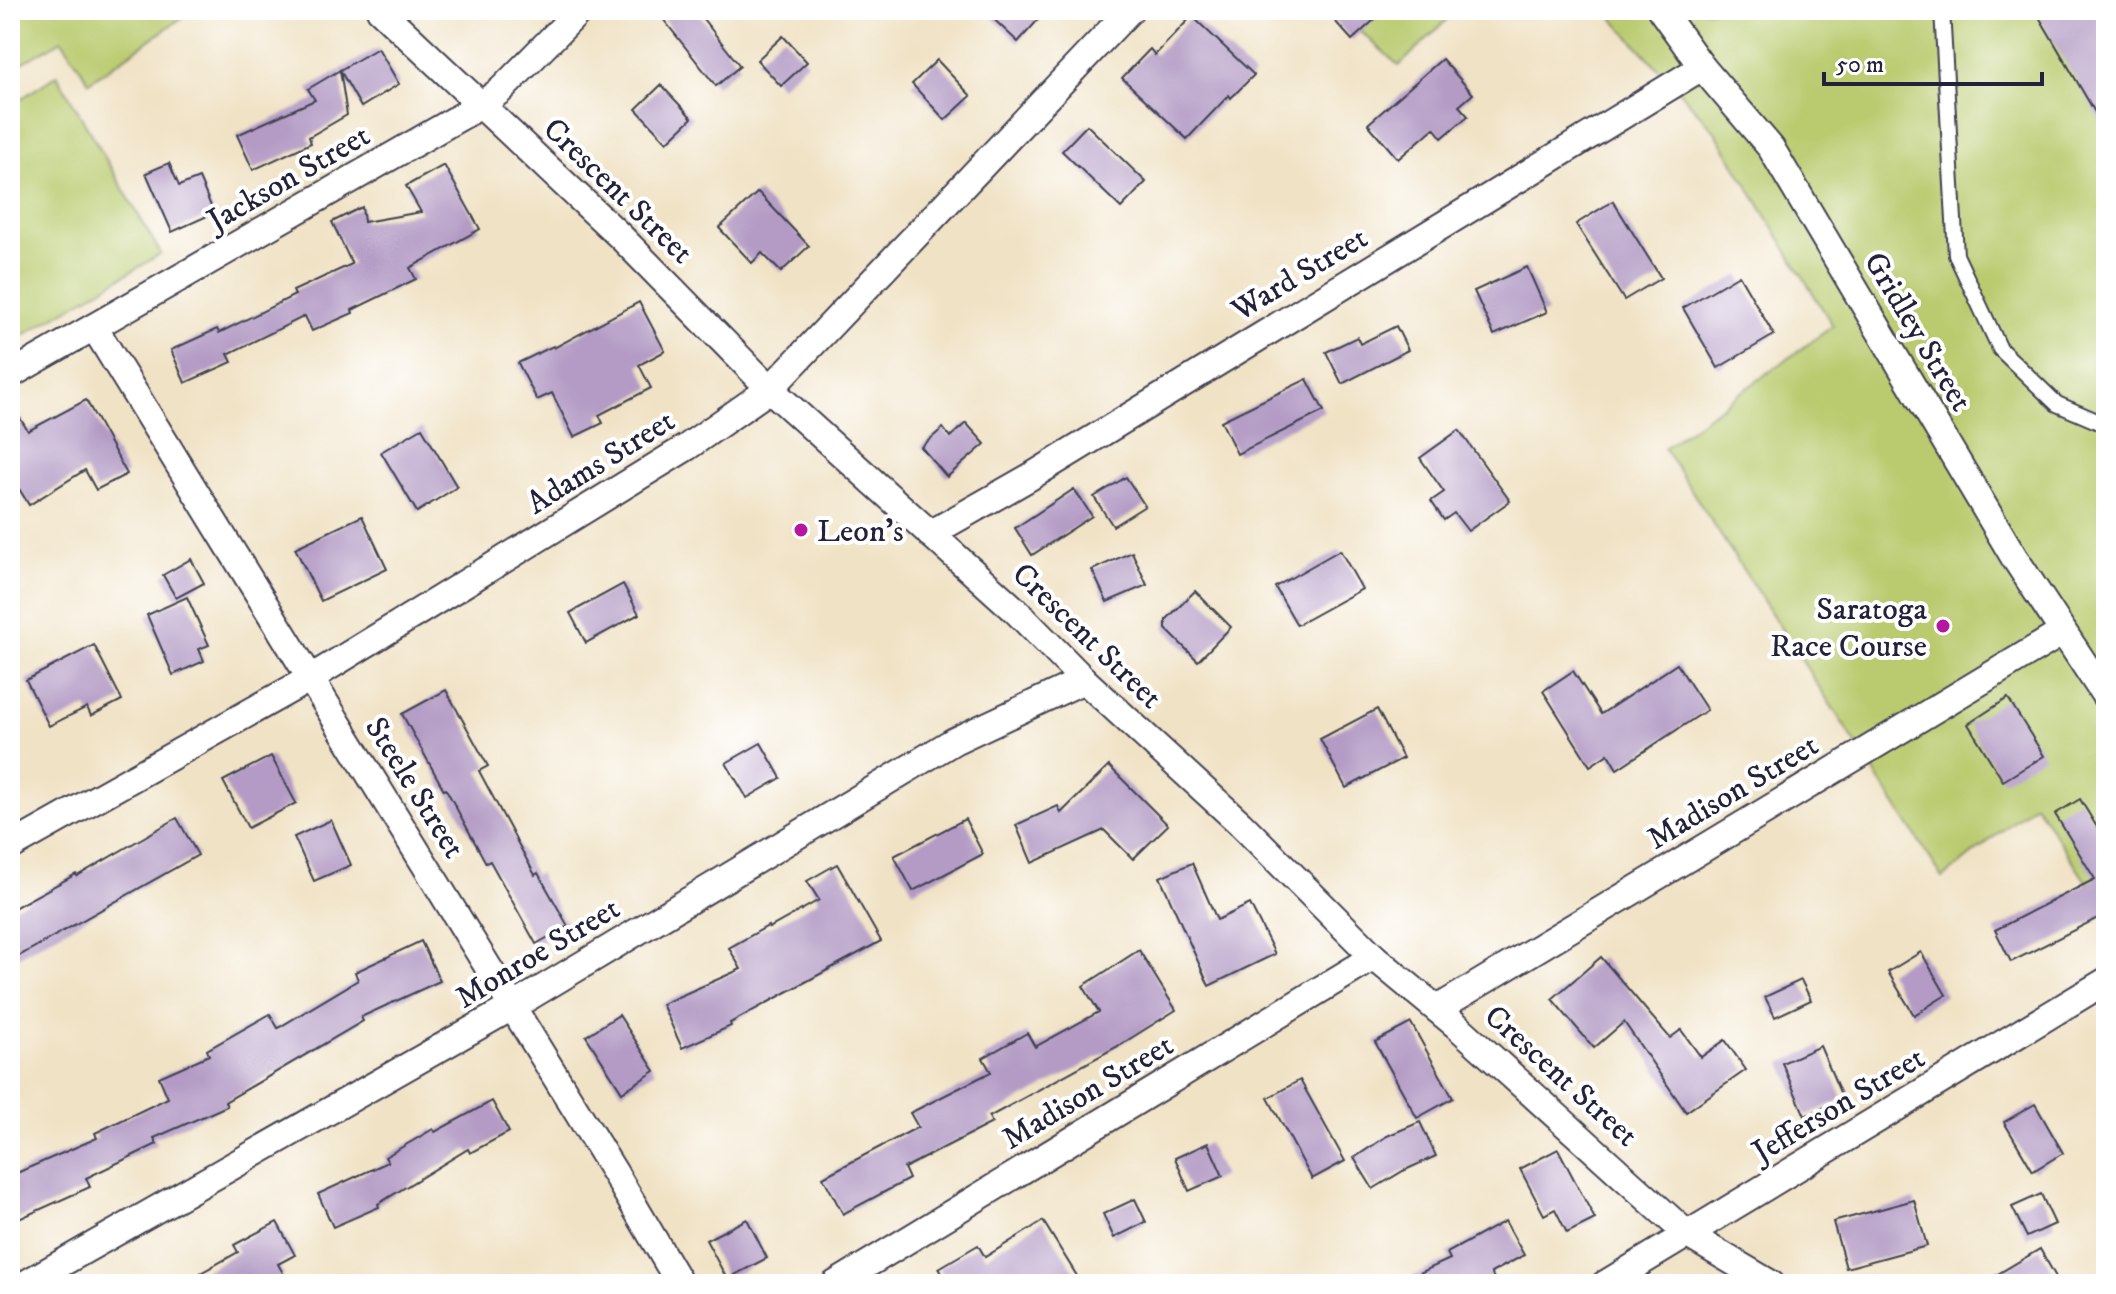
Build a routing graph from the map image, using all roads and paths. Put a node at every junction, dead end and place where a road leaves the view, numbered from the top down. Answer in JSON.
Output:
{"nodes":[{"id":1,"x":380,"y":10,"type":"edge"},
{"id":2,"x":580,"y":10,"type":"edge"},
{"id":3,"x":1130,"y":10,"type":"edge"},
{"id":4,"x":1661,"y":10,"type":"edge"},
{"id":5,"x":1942,"y":10,"type":"edge"},
{"id":6,"x":1702,"y":67,"type":"junction"},
{"id":7,"x":481,"y":105,"type":"junction"},
{"id":8,"x":94,"y":327,"type":"junction"},
{"id":9,"x":10,"y":375,"type":"edge"},
{"id":10,"x":770,"y":389,"type":"junction"},
{"id":11,"x":2106,"y":425,"type":"edge"},
{"id":12,"x":930,"y":534,"type":"junction"},
{"id":13,"x":2063,"y":632,"type":"junction"},
{"id":14,"x":309,"y":679,"type":"junction"},
{"id":15,"x":1084,"y":680,"type":"junction"},
{"id":16,"x":2106,"y":697,"type":"edge"},
{"id":17,"x":10,"y":847,"type":"edge"},
{"id":18,"x":1374,"y":957,"type":"junction"},
{"id":19,"x":2106,"y":981,"type":"edge"},
{"id":20,"x":512,"y":1007,"type":"junction"},
{"id":21,"x":1437,"y":1009,"type":"junction"},
{"id":22,"x":1688,"y":1235,"type":"junction"},
{"id":23,"x":25,"y":1284,"type":"edge"},
{"id":24,"x":680,"y":1284,"type":"edge"},
{"id":25,"x":835,"y":1284,"type":"edge"},
{"id":26,"x":1605,"y":1284,"type":"edge"},
{"id":27,"x":1771,"y":1284,"type":"edge"}],
"edges":[{"from":1,"to":7,"type":"street","name":"Crescent Street"},
{"from":2,"to":7,"type":"street","name":"Jackson Street"},
{"from":3,"to":10,"type":"street","name":"Adams Street"},
{"from":4,"to":6,"type":"street","name":"Gridley Street"},
{"from":5,"to":11,"type":"lane"},
{"from":6,"to":12,"type":"street","name":"Ward Street"},
{"from":6,"to":13,"type":"street","name":"Gridley Street"},
{"from":7,"to":8,"type":"street","name":"Jackson Street"},
{"from":7,"to":10,"type":"street","name":"Crescent Street"},
{"from":8,"to":9,"type":"street","name":"Jackson Street"},
{"from":8,"to":14,"type":"street","name":"Steele Street"},
{"from":10,"to":12,"type":"street","name":"Crescent Street"},
{"from":10,"to":14,"type":"street","name":"Adams Street"},
{"from":12,"to":15,"type":"street","name":"Crescent Street"},
{"from":13,"to":16,"type":"street","name":"Gridley Street"},
{"from":13,"to":21,"type":"street","name":"Madison Street"},
{"from":14,"to":17,"type":"street","name":"Adams Street"},
{"from":14,"to":20,"type":"street","name":"Steele Street"},
{"from":15,"to":18,"type":"street","name":"Crescent Street"},
{"from":15,"to":20,"type":"street","name":"Monroe Street"},
{"from":18,"to":21,"type":"street","name":"Crescent Street"},
{"from":18,"to":25,"type":"street","name":"Madison Street"},
{"from":19,"to":22,"type":"street","name":"Jefferson Street"},
{"from":20,"to":23,"type":"street","name":"Monroe Street"},
{"from":20,"to":24,"type":"street","name":"Steele Street"},
{"from":21,"to":22,"type":"street","name":"Crescent Street"},
{"from":22,"to":26,"type":"street","name":"Jefferson Street"},
{"from":22,"to":27,"type":"street","name":"Crescent Street"}]}
